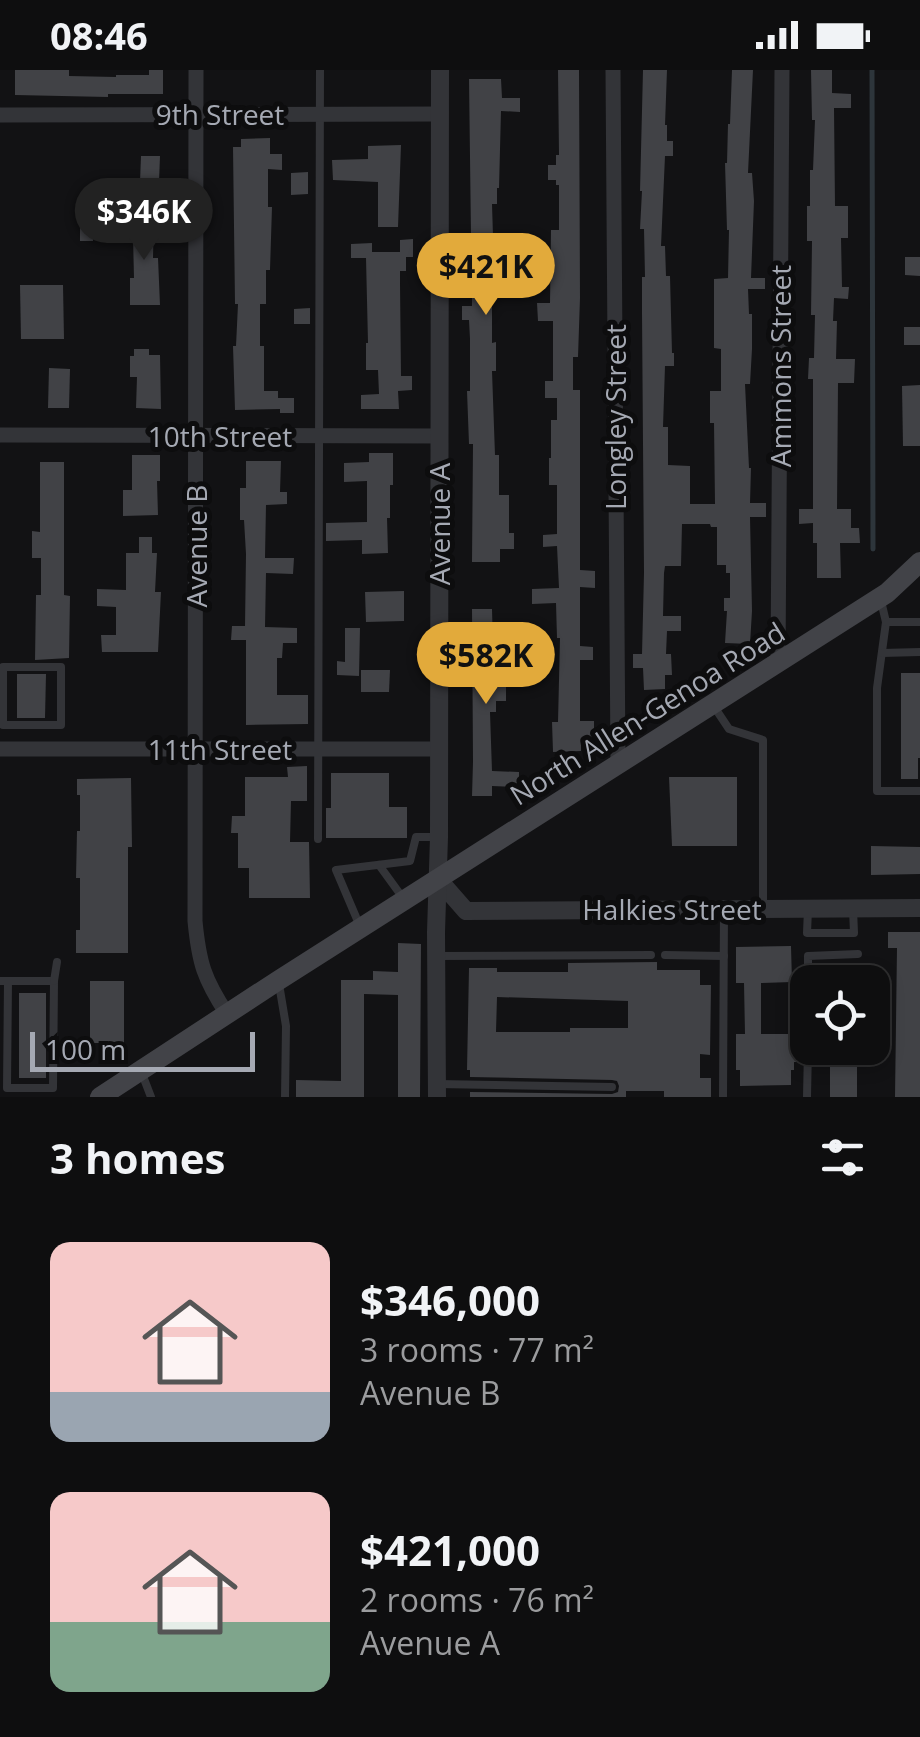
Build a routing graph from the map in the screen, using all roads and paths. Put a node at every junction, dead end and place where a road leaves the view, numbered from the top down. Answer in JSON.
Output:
{"nodes":[{"id":1,"x":196,"y":70,"type":"edge"},
{"id":2,"x":320,"y":70,"type":"edge"},
{"id":3,"x":440,"y":70,"type":"edge"},
{"id":4,"x":613,"y":70,"type":"edge"},
{"id":5,"x":782,"y":70,"type":"edge"},
{"id":6,"x":0,"y":114,"type":"edge"},
{"id":7,"x":196,"y":114,"type":"junction"},
{"id":8,"x":320,"y":114,"type":"junction"},
{"id":9,"x":440,"y":114,"type":"junction"},
{"id":10,"x":0,"y":435,"type":"edge"},
{"id":11,"x":196,"y":436,"type":"junction"},
{"id":12,"x":319,"y":436,"type":"junction"},
{"id":13,"x":440,"y":436,"type":"junction"},
{"id":14,"x":920,"y":562,"type":"edge"},
{"id":15,"x":920,"y":583,"type":"edge"},
{"id":16,"x":883,"y":595,"type":"junction"},
{"id":17,"x":886,"y":622,"type":"junction"},
{"id":18,"x":920,"y":622,"type":"edge"},
{"id":19,"x":920,"y":652,"type":"edge"},
{"id":20,"x":882,"y":653,"type":"junction"},
{"id":21,"x":778,"y":662,"type":"junction"},
{"id":22,"x":1,"y":700,"type":"edge"},
{"id":23,"x":713,"y":704,"type":"junction"},
{"id":24,"x":56,"y":725,"type":"junction"},
{"id":25,"x":0,"y":749,"type":"edge"},
{"id":26,"x":55,"y":749,"type":"junction"},
{"id":27,"x":196,"y":749,"type":"junction"},
{"id":28,"x":318,"y":749,"type":"junction"},
{"id":29,"x":439,"y":749,"type":"junction"},
{"id":30,"x":618,"y":764,"type":"junction"},
{"id":31,"x":920,"y":792,"type":"edge"},
{"id":32,"x":439,"y":837,"type":"junction"},
{"id":33,"x":318,"y":838,"type":"dead end"},
{"id":34,"x":379,"y":864,"type":"junction"},
{"id":35,"x":438,"y":879,"type":"junction"},
{"id":36,"x":404,"y":900,"type":"junction"},
{"id":37,"x":920,"y":908,"type":"edge"},
{"id":38,"x":724,"y":909,"type":"junction"},
{"id":39,"x":763,"y":909,"type":"junction"},
{"id":40,"x":361,"y":928,"type":"junction"},
{"id":41,"x":858,"y":954,"type":"dead end"},
{"id":42,"x":651,"y":955,"type":"dead end"},
{"id":43,"x":665,"y":955,"type":"dead end"},
{"id":44,"x":436,"y":956,"type":"junction"},
{"id":45,"x":724,"y":956,"type":"junction"},
{"id":46,"x":57,"y":962,"type":"dead end"},
{"id":47,"x":808,"y":965,"type":"edge"},
{"id":48,"x":4,"y":980,"type":"edge"},
{"id":49,"x":279,"y":980,"type":"junction"},
{"id":50,"x":54,"y":981,"type":"junction"},
{"id":51,"x":228,"y":1014,"type":"junction"},
{"id":52,"x":4,"y":1062,"type":"edge"},
{"id":53,"x":808,"y":1065,"type":"edge"},
{"id":54,"x":140,"y":1071,"type":"junction"},
{"id":55,"x":612,"y":1087,"type":"dead end"},
{"id":56,"x":437,"y":1090,"type":"edge"},
{"id":57,"x":56,"y":1092,"type":"edge"},
{"id":58,"x":100,"y":1097,"type":"edge"},
{"id":59,"x":151,"y":1097,"type":"edge"},
{"id":60,"x":285,"y":1097,"type":"edge"},
{"id":61,"x":723,"y":1097,"type":"edge"},
{"id":62,"x":807,"y":1097,"type":"edge"}],
"edges":[{"from":1,"to":7,"type":"street","name":"Avenue B"},
{"from":2,"to":8,"type":"lane"},
{"from":3,"to":9,"type":"street","name":"Avenue A"},
{"from":4,"to":30,"type":"street","name":"Longley Street"},
{"from":5,"to":21,"type":"street","name":"Ammons Street"},
{"from":6,"to":7,"type":"street","name":"9th Street"},
{"from":7,"to":8,"type":"street","name":"9th Street"},
{"from":7,"to":11,"type":"street","name":"Avenue B"},
{"from":8,"to":9,"type":"street","name":"9th Street"},
{"from":8,"to":12,"type":"lane"},
{"from":9,"to":13,"type":"street","name":"Avenue A"},
{"from":10,"to":11,"type":"street","name":"10th Street"},
{"from":11,"to":12,"type":"street","name":"10th Street"},
{"from":11,"to":27,"type":"street","name":"Avenue B"},
{"from":12,"to":13,"type":"street","name":"10th Street"},
{"from":12,"to":28,"type":"lane"},
{"from":13,"to":29,"type":"street","name":"Avenue A"},
{"from":14,"to":16,"type":"main road","name":"North Allen-Genoa Road"},
{"from":15,"to":16,"type":"main road","name":"North Allen-Genoa Road"},
{"from":16,"to":17,"type":"lane"},
{"from":16,"to":21,"type":"main road","name":"North Allen-Genoa Road"},
{"from":17,"to":18,"type":"lane"},
{"from":17,"to":20,"type":"lane"},
{"from":19,"to":20,"type":"lane"},
{"from":20,"to":31,"type":"lane"},
{"from":21,"to":23,"type":"main road","name":"North Allen-Genoa Road"},
{"from":22,"to":24,"type":"lane"},
{"from":22,"to":24,"type":"lane"},
{"from":23,"to":30,"type":"main road","name":"North Allen-Genoa Road"},
{"from":23,"to":39,"type":"lane"},
{"from":24,"to":26,"type":"lane"},
{"from":25,"to":26,"type":"street","name":"11th Street"},
{"from":26,"to":27,"type":"street","name":"11th Street"},
{"from":27,"to":28,"type":"street","name":"11th Street"},
{"from":27,"to":51,"type":"street","name":"Avenue B"},
{"from":28,"to":29,"type":"street","name":"11th Street"},
{"from":28,"to":33,"type":"lane"},
{"from":29,"to":32,"type":"street","name":"Avenue A"},
{"from":30,"to":35,"type":"main road","name":"North Allen-Genoa Road"},
{"from":32,"to":34,"type":"lane"},
{"from":32,"to":35,"type":"street","name":"Avenue A"},
{"from":34,"to":36,"type":"lane"},
{"from":34,"to":40,"type":"lane"},
{"from":35,"to":36,"type":"main road","name":"North Allen-Genoa Road"},
{"from":35,"to":38,"type":"street","name":"Halkies Street"},
{"from":35,"to":44,"type":"street","name":"Avenue A"},
{"from":36,"to":40,"type":"main road","name":"North Allen-Genoa Road"},
{"from":37,"to":39,"type":"street","name":"Halkies Street"},
{"from":38,"to":39,"type":"street","name":"Halkies Street"},
{"from":38,"to":45,"type":"lane"},
{"from":40,"to":49,"type":"main road","name":"North Allen-Genoa Road"},
{"from":41,"to":47,"type":"lane"},
{"from":42,"to":44,"type":"lane"},
{"from":43,"to":45,"type":"lane"},
{"from":44,"to":56,"type":"street","name":"Avenue A"},
{"from":45,"to":61,"type":"lane"},
{"from":46,"to":50,"type":"lane"},
{"from":48,"to":50,"type":"lane"},
{"from":48,"to":52,"type":"lane"},
{"from":49,"to":51,"type":"main road","name":"North Allen-Genoa Road"},
{"from":49,"to":60,"type":"lane"},
{"from":50,"to":57,"type":"lane"},
{"from":51,"to":54,"type":"main road","name":"North Allen-Genoa Road"},
{"from":52,"to":57,"type":"lane"},
{"from":53,"to":62,"type":"lane"},
{"from":54,"to":58,"type":"main road","name":"North Allen-Genoa Road"},
{"from":54,"to":59,"type":"lane"},
{"from":55,"to":56,"type":"lane"}]}
